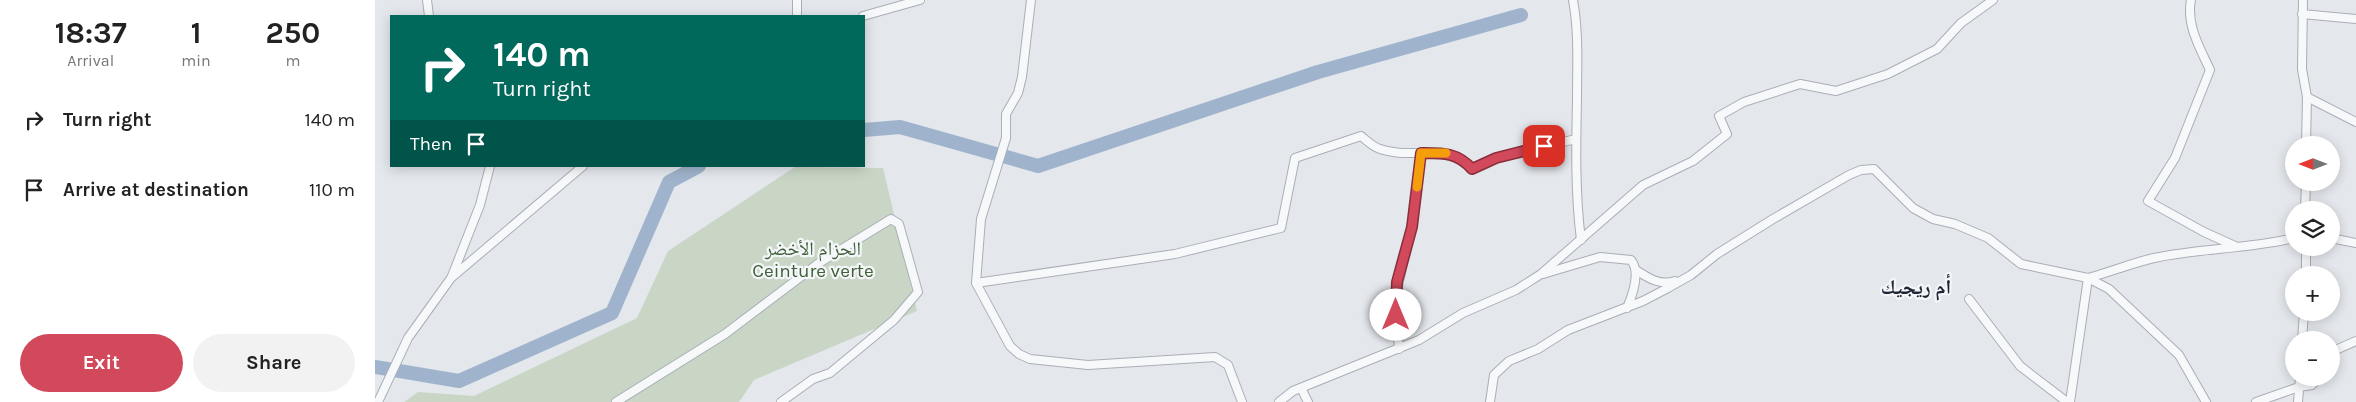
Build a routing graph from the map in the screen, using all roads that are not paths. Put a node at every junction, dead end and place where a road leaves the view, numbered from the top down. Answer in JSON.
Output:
{"nodes":[{"id":1,"x":427,"y":0,"type":"edge"},
{"id":2,"x":797,"y":0,"type":"edge"},
{"id":3,"x":920,"y":0,"type":"edge"},
{"id":4,"x":1031,"y":0,"type":"edge"},
{"id":5,"x":1573,"y":0,"type":"edge"},
{"id":6,"x":1993,"y":0,"type":"edge"},
{"id":7,"x":2191,"y":0,"type":"edge"},
{"id":8,"x":2303,"y":0,"type":"edge"},
{"id":9,"x":2303,"y":14,"type":"junction"},
{"id":10,"x":429,"y":15,"type":"edge"},
{"id":11,"x":797,"y":15,"type":"edge"},
{"id":12,"x":865,"y":15,"type":"edge"},
{"id":13,"x":2356,"y":19,"type":"edge"},
{"id":14,"x":2307,"y":97,"type":"junction"},
{"id":15,"x":2356,"y":122,"type":"edge"},
{"id":16,"x":2306,"y":136,"type":"edge"},
{"id":17,"x":1576,"y":139,"type":"junction"},
{"id":18,"x":1421,"y":153,"type":"junction"},
{"id":19,"x":490,"y":167,"type":"edge"},
{"id":20,"x":582,"y":167,"type":"edge"},
{"id":21,"x":1581,"y":240,"type":"junction"},
{"id":22,"x":2285,"y":240,"type":"edge"},
{"id":23,"x":2340,"y":240,"type":"edge"},
{"id":24,"x":2356,"y":243,"type":"edge"},
{"id":25,"x":2235,"y":246,"type":"junction"},
{"id":26,"x":1636,"y":270,"type":"junction"},
{"id":27,"x":1541,"y":274,"type":"junction"},
{"id":28,"x":1691,"y":275,"type":"junction"},
{"id":29,"x":451,"y":278,"type":"junction"},
{"id":30,"x":2088,"y":278,"type":"junction"},
{"id":31,"x":976,"y":283,"type":"junction"},
{"id":32,"x":1969,"y":299,"type":"dead end"},
{"id":33,"x":1627,"y":308,"type":"junction"},
{"id":34,"x":2356,"y":341,"type":"edge"},
{"id":35,"x":2340,"y":348,"type":"edge"},
{"id":36,"x":1399,"y":349,"type":"junction"},
{"id":37,"x":2306,"y":386,"type":"edge"},
{"id":38,"x":2299,"y":387,"type":"junction"},
{"id":39,"x":1301,"y":388,"type":"junction"},
{"id":40,"x":378,"y":402,"type":"edge"},
{"id":41,"x":616,"y":402,"type":"edge"},
{"id":42,"x":781,"y":402,"type":"edge"},
{"id":43,"x":1242,"y":402,"type":"edge"},
{"id":44,"x":1279,"y":402,"type":"edge"},
{"id":45,"x":1308,"y":402,"type":"edge"},
{"id":46,"x":1490,"y":402,"type":"edge"},
{"id":47,"x":2069,"y":402,"type":"edge"},
{"id":48,"x":2206,"y":402,"type":"edge"},
{"id":49,"x":2256,"y":402,"type":"edge"},
{"id":50,"x":2298,"y":402,"type":"edge"}],
"edges":[{"from":1,"to":10,"type":"street"},
{"from":2,"to":11,"type":"street"},
{"from":3,"to":12,"type":"street"},
{"from":4,"to":31,"type":"street"},
{"from":5,"to":17,"type":"street"},
{"from":6,"to":21,"type":"street"},
{"from":7,"to":25,"type":"street"},
{"from":8,"to":9,"type":"street"},
{"from":9,"to":13,"type":"street"},
{"from":9,"to":14,"type":"street"},
{"from":14,"to":15,"type":"street"},
{"from":14,"to":16,"type":"street"},
{"from":17,"to":18,"type":"street"},
{"from":17,"to":21,"type":"street"},
{"from":18,"to":31,"type":"street"},
{"from":18,"to":36,"type":"street"},
{"from":19,"to":29,"type":"street"},
{"from":20,"to":29,"type":"street"},
{"from":21,"to":27,"type":"street"},
{"from":22,"to":25,"type":"street"},
{"from":23,"to":24,"type":"street"},
{"from":25,"to":30,"type":"street"},
{"from":26,"to":27,"type":"street"},
{"from":26,"to":28,"type":"street"},
{"from":26,"to":33,"type":"street"},
{"from":27,"to":36,"type":"street"},
{"from":28,"to":30,"type":"street"},
{"from":28,"to":33,"type":"street"},
{"from":29,"to":40,"type":"street"},
{"from":30,"to":47,"type":"street"},
{"from":30,"to":48,"type":"street"},
{"from":31,"to":43,"type":"street"},
{"from":32,"to":47,"type":"street"},
{"from":33,"to":46,"type":"street"},
{"from":34,"to":35,"type":"street"},
{"from":36,"to":39,"type":"street"},
{"from":37,"to":38,"type":"street"},
{"from":38,"to":49,"type":"street"},
{"from":38,"to":50,"type":"street"},
{"from":39,"to":44,"type":"street"},
{"from":39,"to":45,"type":"street"},
{"from":41,"to":42,"type":"street"}]}
